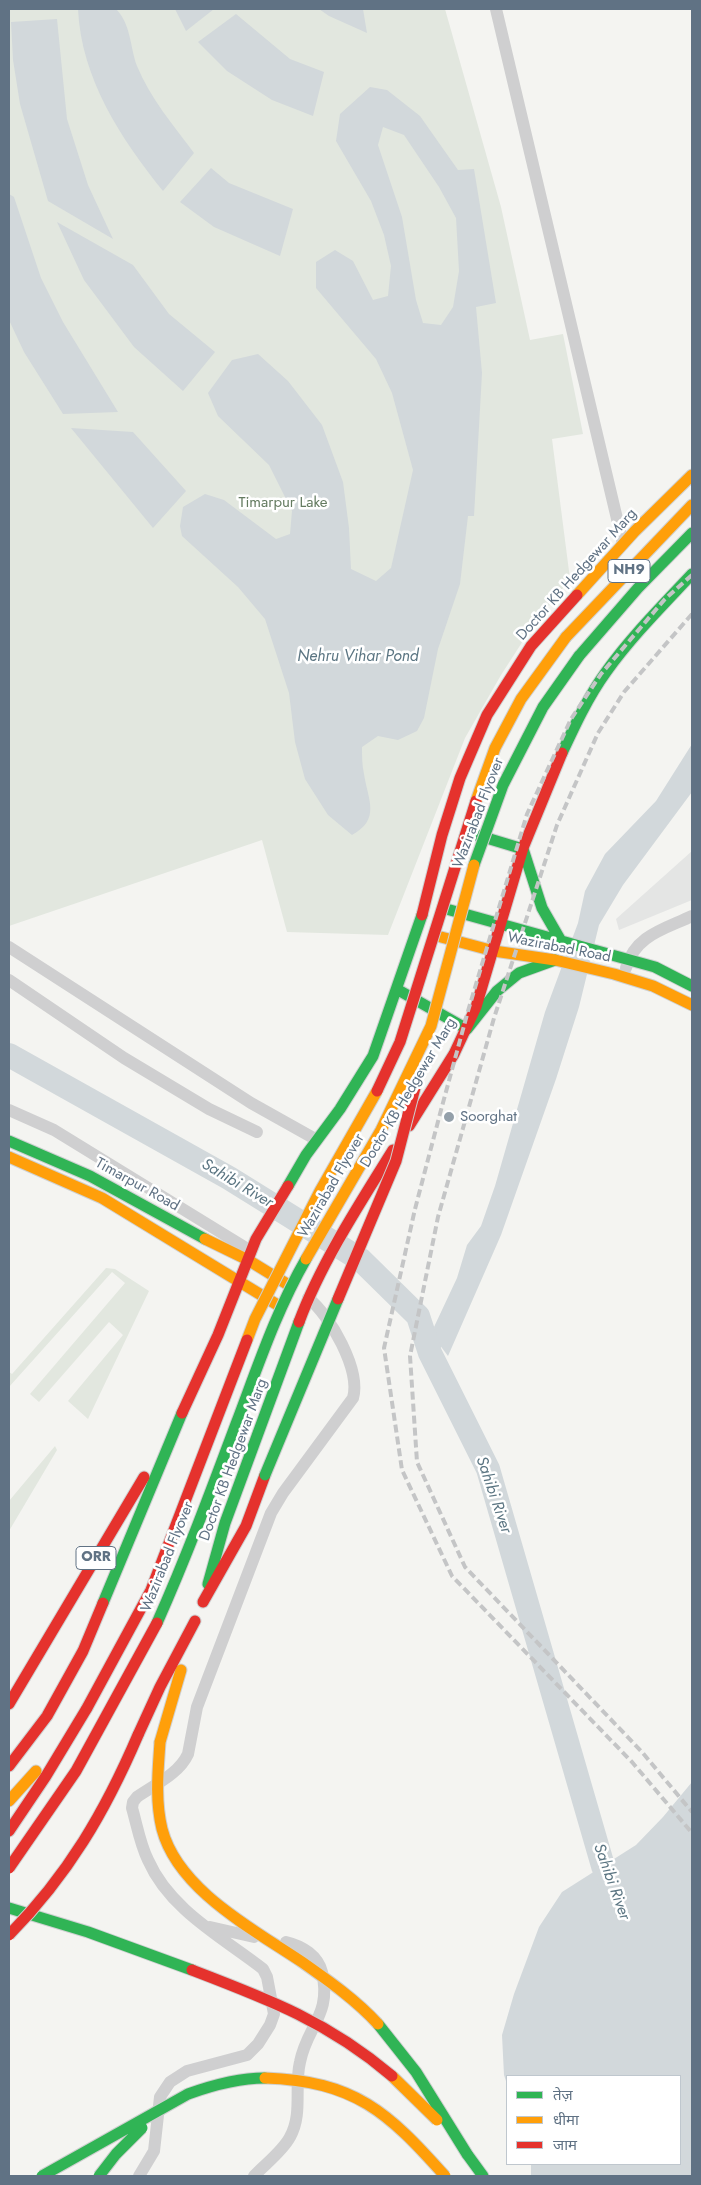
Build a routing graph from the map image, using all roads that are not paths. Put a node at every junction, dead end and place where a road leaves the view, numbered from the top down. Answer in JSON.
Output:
{"nodes":[{"id":1,"x":496,"y":9,"type":"edge"},
{"id":2,"x":692,"y":475,"type":"edge"},
{"id":3,"x":692,"y":505,"type":"edge"},
{"id":4,"x":692,"y":533,"type":"edge"},
{"id":5,"x":623,"y":544,"type":"junction"},
{"id":6,"x":692,"y":574,"type":"edge"},
{"id":7,"x":445,"y":825,"type":"junction"},
{"id":8,"x":523,"y":849,"type":"junction"},
{"id":9,"x":426,"y":902,"type":"junction"},
{"id":10,"x":692,"y":916,"type":"edge"},
{"id":11,"x":501,"y":925,"type":"junction"},
{"id":12,"x":417,"y":931,"type":"junction"},
{"id":13,"x":561,"y":941,"type":"junction"},
{"id":14,"x":9,"y":947,"type":"edge"},
{"id":15,"x":494,"y":951,"type":"junction"},
{"id":16,"x":623,"y":958,"type":"junction"},
{"id":17,"x":556,"y":960,"type":"junction"},
{"id":18,"x":619,"y":976,"type":"junction"},
{"id":19,"x":9,"y":980,"type":"edge"},
{"id":20,"x":692,"y":986,"type":"edge"},
{"id":21,"x":396,"y":989,"type":"junction"},
{"id":22,"x":692,"y":1005,"type":"edge"},
{"id":23,"x":431,"y":1026,"type":"junction"},
{"id":24,"x":467,"y":1029,"type":"junction"},
{"id":25,"x":373,"y":1056,"type":"junction"},
{"id":26,"x":434,"y":1086,"type":"junction"},
{"id":27,"x":9,"y":1110,"type":"edge"},
{"id":28,"x":257,"y":1132,"type":"dead end"},
{"id":29,"x":317,"y":1140,"type":"junction"},
{"id":30,"x":9,"y":1141,"type":"edge"},
{"id":31,"x":9,"y":1157,"type":"edge"},
{"id":32,"x":252,"y":1250,"type":"junction"},
{"id":33,"x":241,"y":1280,"type":"junction"},
{"id":34,"x":308,"y":1298,"type":"junction"},
{"id":35,"x":300,"y":1319,"type":"junction"},
{"id":36,"x":182,"y":1412,"type":"junction"},
{"id":37,"x":203,"y":1602,"type":"junction"},
{"id":38,"x":195,"y":1621,"type":"junction"},
{"id":39,"x":9,"y":1704,"type":"edge"},
{"id":40,"x":87,"y":1708,"type":"junction"},
{"id":41,"x":9,"y":1766,"type":"edge"},
{"id":42,"x":9,"y":1801,"type":"edge"},
{"id":43,"x":9,"y":1831,"type":"edge"},
{"id":44,"x":9,"y":1868,"type":"edge"},
{"id":45,"x":9,"y":1908,"type":"edge"},
{"id":46,"x":206,"y":1926,"type":"junction"},
{"id":47,"x":9,"y":1935,"type":"edge"},
{"id":48,"x":170,"y":2103,"type":"junction"},
{"id":49,"x":468,"y":2154,"type":"junction"},
{"id":50,"x":42,"y":2176,"type":"edge"},
{"id":51,"x":99,"y":2176,"type":"edge"},
{"id":52,"x":139,"y":2176,"type":"edge"},
{"id":53,"x":254,"y":2176,"type":"edge"},
{"id":54,"x":445,"y":2176,"type":"edge"},
{"id":55,"x":483,"y":2176,"type":"edge"}],
"edges":[{"from":1,"to":5,"type":"street"},
{"from":2,"to":5,"type":"main road","name":"Doctor KB Hedgewar Marg"},
{"from":3,"to":40,"type":"main road","name":"Wazirabad Flyover","number":"NH9","bridge":true},
{"from":4,"to":23,"type":"main road","name":"Wazirabad Flyover","number":"NH9","bridge":true},
{"from":5,"to":7,"type":"main road","name":"Doctor KB Hedgewar Marg"},
{"from":6,"to":8,"type":"main road","name":"Doctor KB Hedgewar Marg"},
{"from":7,"to":8,"type":"main road"},
{"from":7,"to":9,"type":"main road","name":"Doctor KB Hedgewar Marg"},
{"from":8,"to":11,"type":"main road","name":"Doctor KB Hedgewar Marg"},
{"from":8,"to":13,"type":"main road"},
{"from":9,"to":11,"type":"main road","name":"Wazirabad Road"},
{"from":9,"to":12,"type":"main road","name":"Doctor KB Hedgewar Marg"},
{"from":10,"to":16,"type":"street","name":"Wazirabad Road"},
{"from":11,"to":13,"type":"main road","name":"Wazirabad Road"},
{"from":11,"to":15,"type":"main road","name":"Doctor KB Hedgewar Marg"},
{"from":12,"to":15,"type":"main road","name":"Wazirabad Road"},
{"from":12,"to":21,"type":"main road","name":"Doctor KB Hedgewar Marg"},
{"from":13,"to":16,"type":"main road","name":"Wazirabad Road"},
{"from":14,"to":29,"type":"street"},
{"from":15,"to":17,"type":"main road","name":"Wazirabad Road"},
{"from":15,"to":24,"type":"main road","name":"Doctor KB Hedgewar Marg"},
{"from":16,"to":18,"type":"street","name":"Wazirabad Road"},
{"from":16,"to":20,"type":"main road","name":"Wazirabad Road"},
{"from":17,"to":18,"type":"main road","name":"Wazirabad Road"},
{"from":17,"to":24,"type":"main road"},
{"from":18,"to":22,"type":"main road","name":"Wazirabad Road"},
{"from":19,"to":28,"type":"street"},
{"from":21,"to":24,"type":"main road"},
{"from":21,"to":25,"type":"main road","name":"Doctor KB Hedgewar Marg"},
{"from":23,"to":37,"type":"main road","bridge":true},
{"from":23,"to":44,"type":"main road","name":"Wazirabad Flyover","bridge":true},
{"from":24,"to":26,"type":"main road","name":"Doctor KB Hedgewar Marg"},
{"from":25,"to":26,"type":"main road"},
{"from":25,"to":29,"type":"main road","name":"Doctor KB Hedgewar Marg"},
{"from":26,"to":34,"type":"main road","name":"Doctor KB Hedgewar Marg"},
{"from":27,"to":32,"type":"street"},
{"from":29,"to":32,"type":"main road","name":"Doctor KB Hedgewar Marg"},
{"from":30,"to":32,"type":"main road","name":"Timarpur Road"},
{"from":31,"to":33,"type":"main road","name":"Timarpur Road"},
{"from":32,"to":33,"type":"main road","name":"Doctor KB Hedgewar Marg","number":"ORR"},
{"from":32,"to":34,"type":"main road","name":"Timarpur Road"},
{"from":33,"to":35,"type":"main road","name":"Timarpur Road"},
{"from":33,"to":36,"type":"main road","name":"Doctor KB Hedgewar Marg","number":"ORR"},
{"from":34,"to":35,"type":"main road","name":"Doctor KB Hedgewar Marg"},
{"from":34,"to":46,"type":"street"},
{"from":35,"to":37,"type":"main road","name":"Doctor KB Hedgewar Marg"},
{"from":36,"to":39,"type":"main road","number":"ORR"},
{"from":36,"to":41,"type":"main road"},
{"from":37,"to":38,"type":"main road","name":"Doctor KB Hedgewar Marg"},
{"from":38,"to":47,"type":"main road","bridge":true},
{"from":38,"to":49,"type":"main road","bridge":true},
{"from":40,"to":42,"type":"main road"},
{"from":40,"to":43,"type":"main road","name":"Wazirabad Flyover"},
{"from":45,"to":49,"type":"main road","bridge":true},
{"from":46,"to":52,"type":"street"},
{"from":46,"to":53,"type":"street"},
{"from":48,"to":50,"type":"main road","bridge":true},
{"from":48,"to":51,"type":"main road","bridge":true},
{"from":48,"to":54,"type":"main road","bridge":true},
{"from":49,"to":55,"type":"main road"}]}
